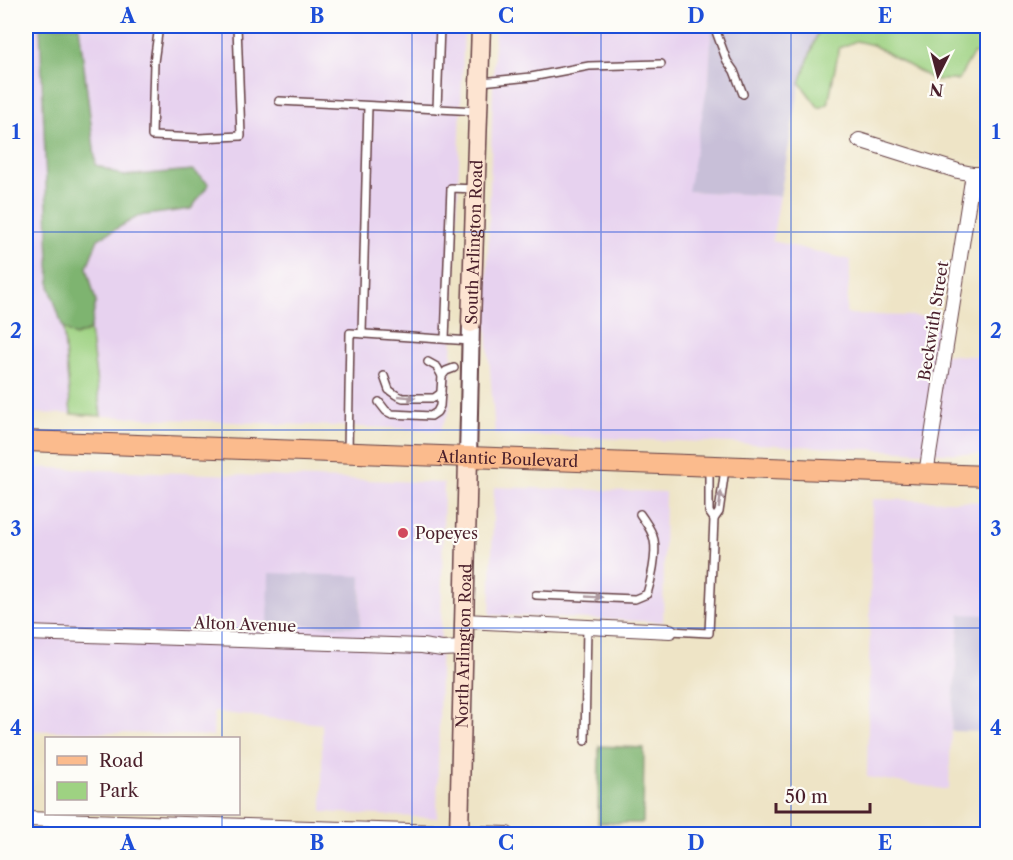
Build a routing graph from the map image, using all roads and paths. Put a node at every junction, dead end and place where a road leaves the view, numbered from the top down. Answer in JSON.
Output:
{"nodes":[{"id":1,"x":159,"y":26,"type":"edge"},
{"id":2,"x":237,"y":26,"type":"edge"},
{"id":3,"x":440,"y":26,"type":"edge"},
{"id":4,"x":481,"y":26,"type":"edge"},
{"id":5,"x":714,"y":26,"type":"edge"},
{"id":6,"x":662,"y":64,"type":"dead end"},
{"id":7,"x":479,"y":83,"type":"junction"},
{"id":8,"x":743,"y":94,"type":"dead end"},
{"id":9,"x":279,"y":101,"type":"dead end"},
{"id":10,"x":368,"y":106,"type":"junction"},
{"id":11,"x":437,"y":109,"type":"junction"},
{"id":12,"x":478,"y":111,"type":"junction"},
{"id":13,"x":859,"y":140,"type":"dead end"},
{"id":14,"x":973,"y":174,"type":"junction"},
{"id":15,"x":987,"y":174,"type":"edge"},
{"id":16,"x":476,"y":189,"type":"junction"},
{"id":17,"x":471,"y":323,"type":"joint"},
{"id":18,"x":363,"y":333,"type":"junction"},
{"id":19,"x":445,"y":339,"type":"junction"},
{"id":20,"x":471,"y":341,"type":"junction"},
{"id":21,"x":428,"y":362,"type":"dead end"},
{"id":22,"x":454,"y":368,"type":"dead end"},
{"id":23,"x":384,"y":376,"type":"dead end"},
{"id":24,"x":442,"y":376,"type":"junction"},
{"id":25,"x":441,"y":393,"type":"junction"},
{"id":26,"x":379,"y":402,"type":"dead end"},
{"id":27,"x":26,"y":441,"type":"edge"},
{"id":28,"x":348,"y":453,"type":"junction"},
{"id":29,"x":468,"y":458,"type":"junction"},
{"id":30,"x":717,"y":467,"type":"junction"},
{"id":31,"x":926,"y":474,"type":"junction"},
{"id":32,"x":987,"y":476,"type":"edge"},
{"id":33,"x":640,"y":514,"type":"dead end"},
{"id":34,"x":714,"y":519,"type":"junction"},
{"id":35,"x":536,"y":595,"type":"dead end"},
{"id":36,"x":464,"y":621,"type":"junction"},
{"id":37,"x":587,"y":626,"type":"junction"},
{"id":38,"x":670,"y":631,"type":"joint"},
{"id":39,"x":26,"y":633,"type":"edge"},
{"id":40,"x":463,"y":648,"type":"junction"},
{"id":41,"x":585,"y":741,"type":"dead end"},
{"id":42,"x":26,"y":819,"type":"edge"},
{"id":43,"x":284,"y":831,"type":"edge"},
{"id":44,"x":392,"y":833,"type":"edge"},
{"id":45,"x":459,"y":834,"type":"edge"},
{"id":46,"x":507,"y":834,"type":"edge"}],
"edges":[{"from":1,"to":2,"type":"lane"},
{"from":3,"to":11,"type":"lane"},
{"from":4,"to":7,"type":"main road","name":"South Arlington Road"},
{"from":5,"to":8,"type":"lane"},
{"from":6,"to":7,"type":"lane"},
{"from":7,"to":12,"type":"main road","name":"South Arlington Road"},
{"from":9,"to":10,"type":"lane"},
{"from":10,"to":11,"type":"lane"},
{"from":10,"to":18,"type":"lane"},
{"from":11,"to":12,"type":"lane"},
{"from":12,"to":16,"type":"main road","name":"South Arlington Road"},
{"from":13,"to":14,"type":"street"},
{"from":14,"to":15,"type":"street"},
{"from":14,"to":31,"type":"street","name":"Beckwith Street"},
{"from":16,"to":17,"type":"main road","name":"South Arlington Road"},
{"from":16,"to":19,"type":"lane"},
{"from":17,"to":20,"type":"street","name":"South Arlington Road"},
{"from":18,"to":19,"type":"lane"},
{"from":18,"to":28,"type":"lane"},
{"from":19,"to":20,"type":"lane"},
{"from":20,"to":29,"type":"street","name":"South Arlington Road"},
{"from":21,"to":24,"type":"lane"},
{"from":22,"to":24,"type":"lane"},
{"from":23,"to":25,"type":"lane","one_way":true},
{"from":24,"to":25,"type":"lane"},
{"from":25,"to":26,"type":"lane"},
{"from":27,"to":28,"type":"main road","name":"Atlantic Boulevard"},
{"from":28,"to":29,"type":"main road","name":"Atlantic Boulevard"},
{"from":29,"to":30,"type":"main road","name":"Atlantic Boulevard"},
{"from":29,"to":36,"type":"main road","name":"North Arlington Road"},
{"from":30,"to":31,"type":"main road","name":"Atlantic Boulevard"},
{"from":34,"to":30,"type":"lane","one_way":true},
{"from":30,"to":34,"type":"lane"},
{"from":31,"to":32,"type":"main road","name":"Atlantic Boulevard"},
{"from":35,"to":33,"type":"lane","one_way":true},
{"from":34,"to":38,"type":"lane"},
{"from":36,"to":37,"type":"street"},
{"from":36,"to":40,"type":"main road","name":"North Arlington Road"},
{"from":37,"to":38,"type":"street"},
{"from":37,"to":41,"type":"lane"},
{"from":39,"to":40,"type":"street","name":"Alton Avenue"},
{"from":40,"to":45,"type":"main road","name":"North Arlington Road"},
{"from":42,"to":43,"type":"street"},
{"from":43,"to":44,"type":"street"},
{"from":44,"to":45,"type":"street"},
{"from":45,"to":46,"type":"street"}]}
